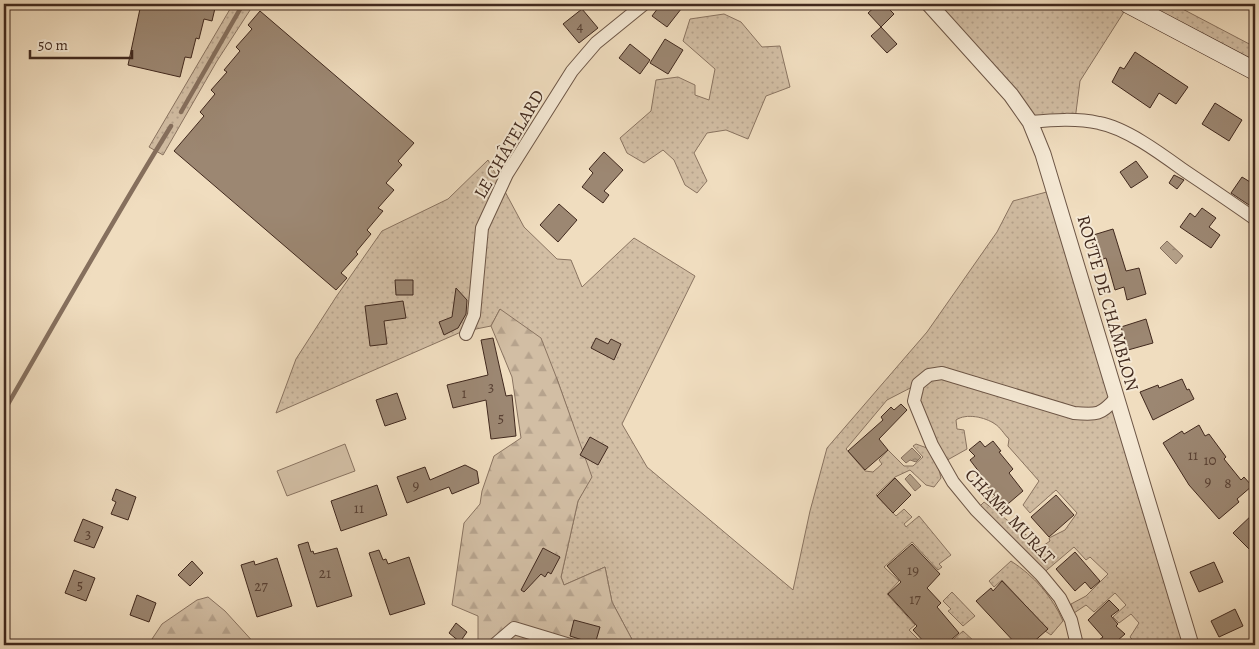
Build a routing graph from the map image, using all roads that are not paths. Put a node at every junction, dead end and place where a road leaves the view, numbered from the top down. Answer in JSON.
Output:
{"nodes":[{"id":1,"x":644,"y":4,"type":"edge"},
{"id":2,"x":929,"y":4,"type":"edge"},
{"id":3,"x":1128,"y":4,"type":"edge"},
{"id":4,"x":1255,"y":71,"type":"edge"},
{"id":5,"x":1030,"y":122,"type":"junction"},
{"id":6,"x":1255,"y":219,"type":"edge"},
{"id":7,"x":466,"y":334,"type":"dead end"},
{"id":8,"x":1116,"y":398,"type":"junction"},
{"id":9,"x":494,"y":645,"type":"edge"},
{"id":10,"x":570,"y":645,"type":"edge"},
{"id":11,"x":1077,"y":645,"type":"edge"},
{"id":12,"x":1191,"y":645,"type":"edge"}],
"edges":[{"from":1,"to":7,"type":"street","name":"LE CHÂTELARD"},
{"from":2,"to":5,"type":"street","name":"ROUTE DE CHAMBLON"},
{"from":3,"to":4,"type":"main road"},
{"from":5,"to":6,"type":"street"},
{"from":5,"to":8,"type":"street","name":"ROUTE DE CHAMBLON"},
{"from":8,"to":11,"type":"street","name":"CHAMP MURAT"},
{"from":8,"to":12,"type":"street","name":"ROUTE DE CHAMBLON"},
{"from":9,"to":10,"type":"street"}]}
